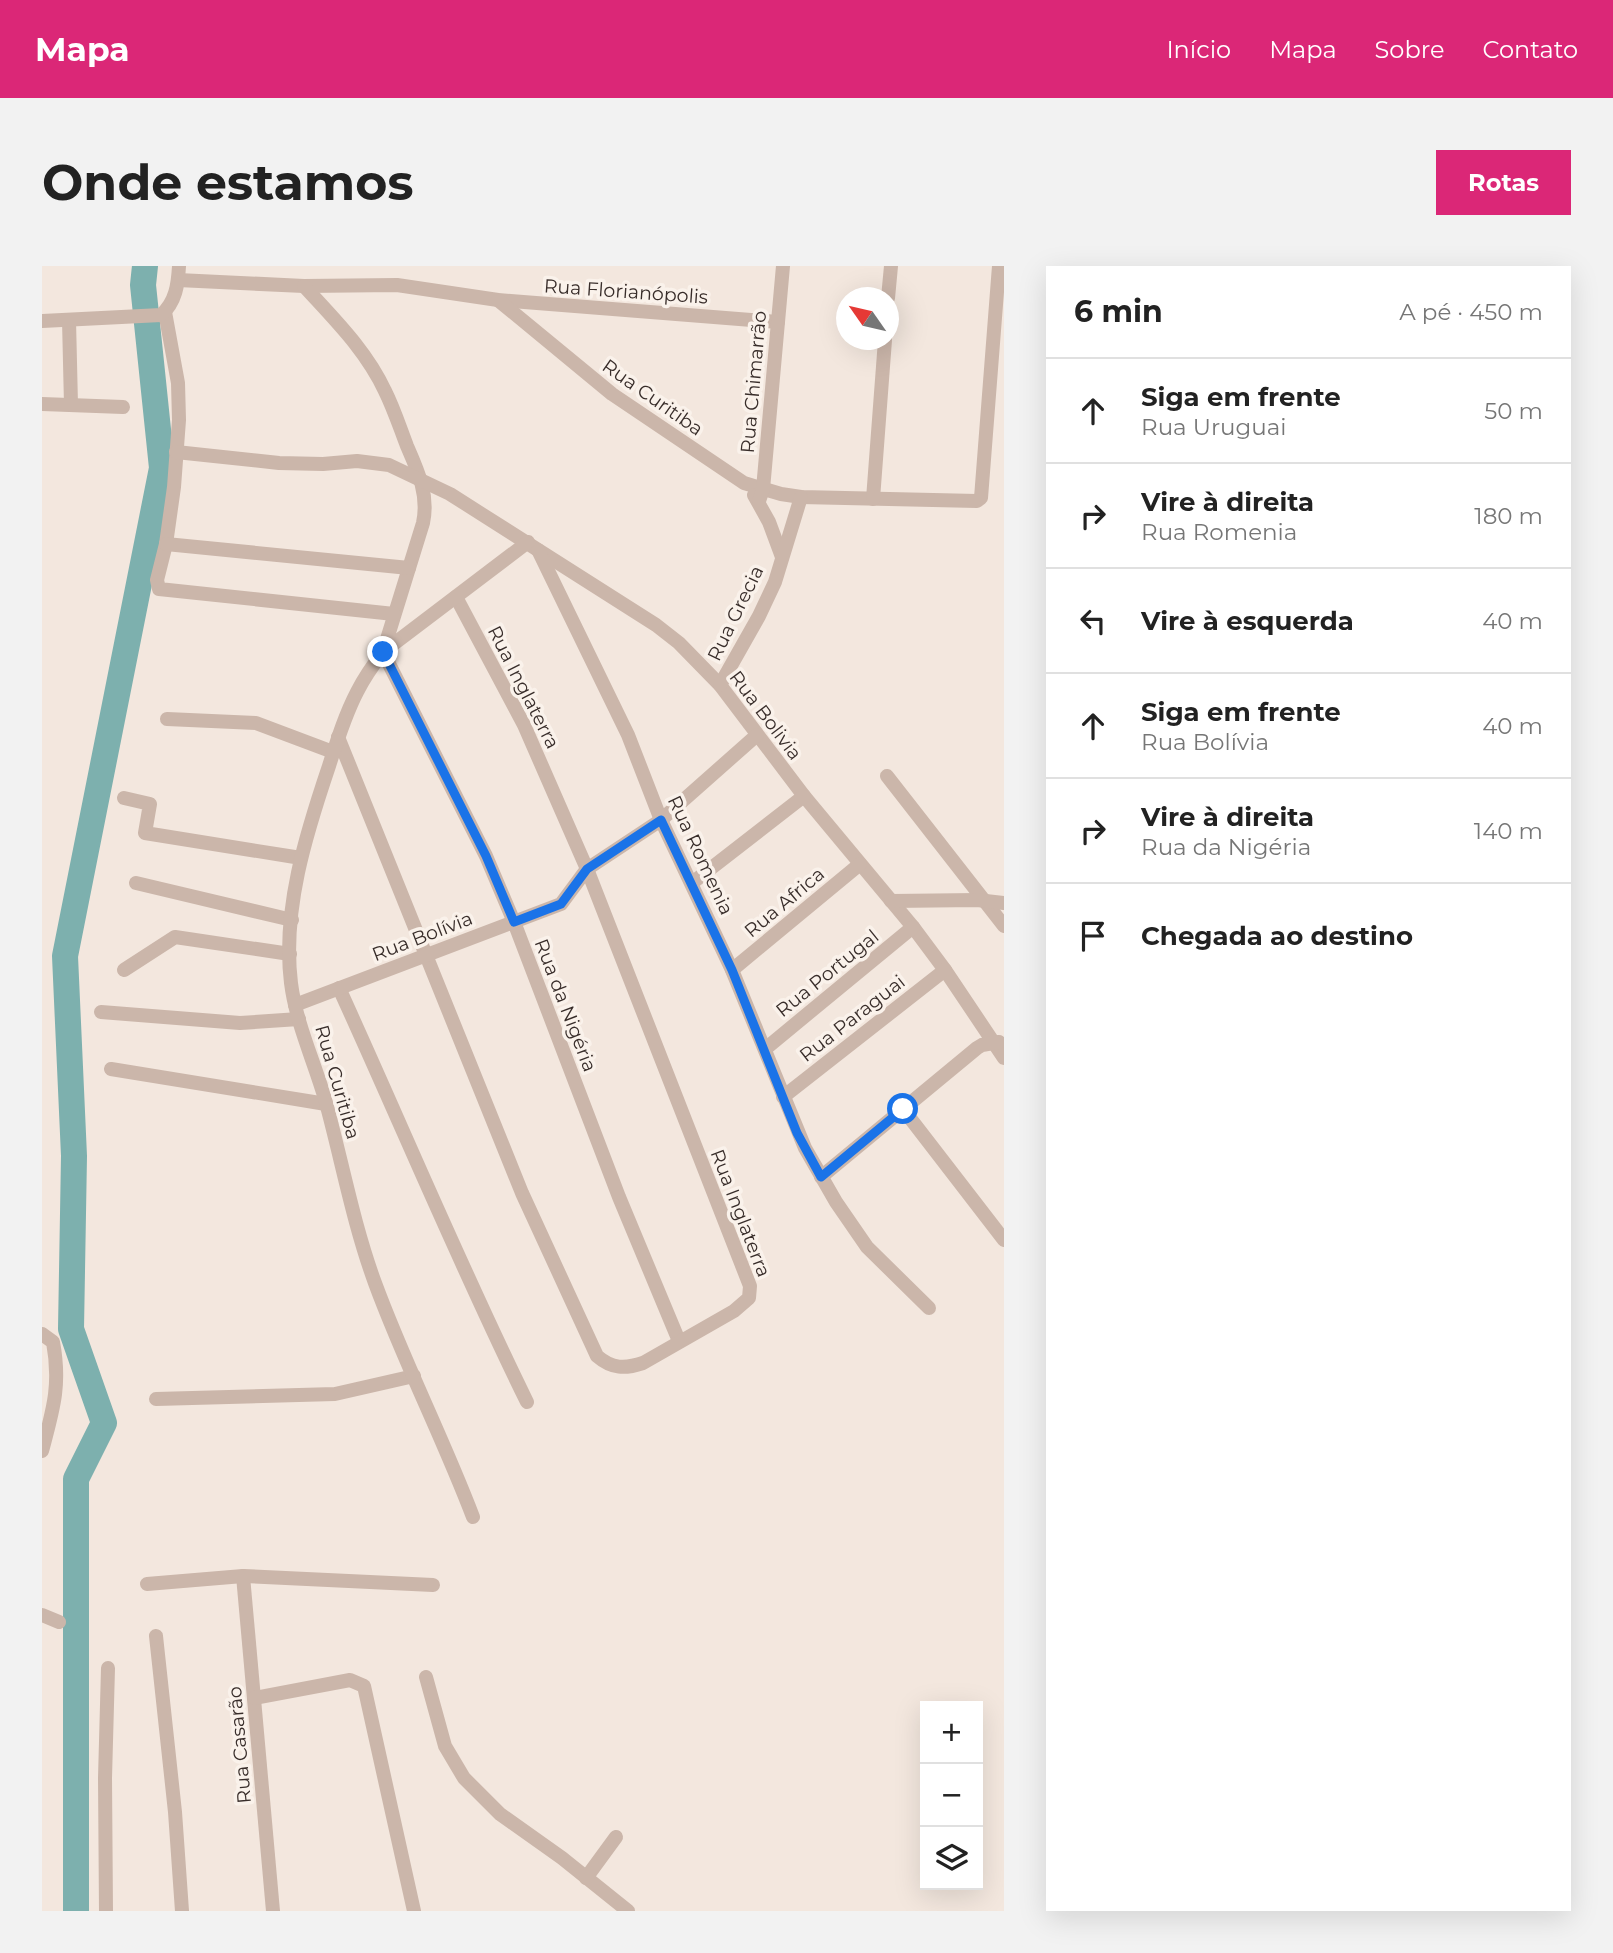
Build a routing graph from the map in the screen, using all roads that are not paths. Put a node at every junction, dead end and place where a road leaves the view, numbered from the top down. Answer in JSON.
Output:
{"nodes":[{"id":1,"x":783,"y":266,"type":"edge"},
{"id":2,"x":891,"y":266,"type":"edge"},
{"id":3,"x":999,"y":266,"type":"edge"},
{"id":4,"x":178,"y":273,"type":"edge"},
{"id":5,"x":304,"y":286,"type":"junction"},
{"id":6,"x":889,"y":287,"type":"edge"},
{"id":7,"x":498,"y":300,"type":"junction"},
{"id":8,"x":161,"y":314,"type":"junction"},
{"id":9,"x":69,"y":320,"type":"junction"},
{"id":10,"x":42,"y":321,"type":"edge"},
{"id":11,"x":778,"y":322,"type":"junction"},
{"id":12,"x":884,"y":350,"type":"edge"},
{"id":13,"x":42,"y":404,"type":"edge"},
{"id":14,"x":71,"y":405,"type":"junction"},
{"id":15,"x":123,"y":407,"type":"dead end"},
{"id":16,"x":176,"y":452,"type":"junction"},
{"id":17,"x":420,"y":478,"type":"junction"},
{"id":18,"x":744,"y":483,"type":"joint"},
{"id":19,"x":761,"y":495,"type":"junction"},
{"id":20,"x":802,"y":497,"type":"junction"},
{"id":21,"x":873,"y":499,"type":"junction"},
{"id":22,"x":166,"y":544,"type":"junction"},
{"id":23,"x":533,"y":545,"type":"junction"},
{"id":24,"x":782,"y":557,"type":"junction"},
{"id":25,"x":409,"y":568,"type":"junction"},
{"id":26,"x":456,"y":597,"type":"junction"},
{"id":27,"x":394,"y":614,"type":"junction"},
{"id":28,"x":383,"y":652,"type":"junction"},
{"id":29,"x":720,"y":685,"type":"junction"},
{"id":30,"x":167,"y":719,"type":"dead end"},
{"id":31,"x":757,"y":735,"type":"junction"},
{"id":32,"x":338,"y":737,"type":"junction"},
{"id":33,"x":333,"y":752,"type":"junction"},
{"id":34,"x":887,"y":776,"type":"dead end"},
{"id":35,"x":804,"y":796,"type":"junction"},
{"id":36,"x":124,"y":798,"type":"dead end"},
{"id":37,"x":661,"y":820,"type":"junction"},
{"id":38,"x":301,"y":858,"type":"junction"},
{"id":39,"x":860,"y":863,"type":"junction"},
{"id":40,"x":587,"y":869,"type":"junction"},
{"id":41,"x":136,"y":883,"type":"dead end"},
{"id":42,"x":692,"y":883,"type":"junction"},
{"id":43,"x":891,"y":901,"type":"junction"},
{"id":44,"x":987,"y":902,"type":"junction"},
{"id":45,"x":1004,"y":903,"type":"edge"},
{"id":46,"x":292,"y":920,"type":"junction"},
{"id":47,"x":514,"y":922,"type":"junction"},
{"id":48,"x":1004,"y":926,"type":"edge"},
{"id":49,"x":913,"y":927,"type":"junction"},
{"id":50,"x":290,"y":954,"type":"junction"},
{"id":51,"x":425,"y":955,"type":"junction"},
{"id":52,"x":124,"y":970,"type":"dead end"},
{"id":53,"x":732,"y":970,"type":"junction"},
{"id":54,"x":945,"y":970,"type":"junction"},
{"id":55,"x":339,"y":988,"type":"junction"},
{"id":56,"x":101,"y":1012,"type":"dead end"},
{"id":57,"x":297,"y":1012,"type":"junction"},
{"id":58,"x":998,"y":1042,"type":"edge"},
{"id":59,"x":765,"y":1049,"type":"junction"},
{"id":60,"x":1004,"y":1058,"type":"edge"},
{"id":61,"x":111,"y":1069,"type":"dead end"},
{"id":62,"x":783,"y":1097,"type":"junction"},
{"id":63,"x":326,"y":1104,"type":"junction"},
{"id":64,"x":903,"y":1109,"type":"junction"},
{"id":65,"x":821,"y":1177,"type":"junction"},
{"id":66,"x":1004,"y":1240,"type":"edge"},
{"id":67,"x":929,"y":1308,"type":"dead end"},
{"id":68,"x":42,"y":1334,"type":"edge"},
{"id":69,"x":679,"y":1341,"type":"junction"},
{"id":70,"x":414,"y":1376,"type":"junction"},
{"id":71,"x":156,"y":1399,"type":"dead end"},
{"id":72,"x":527,"y":1402,"type":"dead end"},
{"id":73,"x":42,"y":1451,"type":"edge"},
{"id":74,"x":473,"y":1517,"type":"dead end"},
{"id":75,"x":243,"y":1576,"type":"junction"},
{"id":76,"x":146,"y":1584,"type":"dead end"},
{"id":77,"x":433,"y":1585,"type":"dead end"},
{"id":78,"x":42,"y":1615,"type":"edge"},
{"id":79,"x":59,"y":1622,"type":"dead end"},
{"id":80,"x":156,"y":1636,"type":"dead end"},
{"id":81,"x":108,"y":1668,"type":"dead end"},
{"id":82,"x":426,"y":1677,"type":"dead end"},
{"id":83,"x":254,"y":1698,"type":"junction"},
{"id":84,"x":616,"y":1837,"type":"dead end"},
{"id":85,"x":586,"y":1878,"type":"junction"},
{"id":86,"x":106,"y":1911,"type":"edge"},
{"id":87,"x":182,"y":1911,"type":"edge"},
{"id":88,"x":272,"y":1911,"type":"edge"},
{"id":89,"x":414,"y":1911,"type":"edge"},
{"id":90,"x":628,"y":1911,"type":"edge"}],
"edges":[{"from":1,"to":11,"type":"street","name":"Rua Chimarrão"},
{"from":2,"to":6,"type":"street"},
{"from":3,"to":21,"type":"street"},
{"from":4,"to":5,"type":"street","name":"Rua Florianópolis"},
{"from":4,"to":8,"type":"street"},
{"from":5,"to":7,"type":"street","name":"Rua Florianópolis"},
{"from":5,"to":17,"type":"street"},
{"from":7,"to":11,"type":"street","name":"Rua Florianópolis"},
{"from":7,"to":18,"type":"street","name":"Rua Curitiba"},
{"from":8,"to":9,"type":"street"},
{"from":8,"to":16,"type":"street"},
{"from":9,"to":10,"type":"street"},
{"from":9,"to":14,"type":"street"},
{"from":11,"to":19,"type":"street","name":"Rua Chimarrão"},
{"from":12,"to":21,"type":"street"},
{"from":13,"to":14,"type":"street"},
{"from":14,"to":15,"type":"street"},
{"from":16,"to":17,"type":"street","name":"Rua Bolivia"},
{"from":16,"to":22,"type":"street"},
{"from":17,"to":23,"type":"street","name":"Rua Bolivia"},
{"from":17,"to":25,"type":"street"},
{"from":18,"to":19,"type":"street","name":"Rua Grecia"},
{"from":19,"to":20,"type":"street"},
{"from":19,"to":24,"type":"street","name":"Rua Grecia"},
{"from":20,"to":21,"type":"street"},
{"from":20,"to":24,"type":"street","name":"Rua Grecia"},
{"from":22,"to":25,"type":"street"},
{"from":22,"to":27,"type":"street"},
{"from":23,"to":26,"type":"street"},
{"from":23,"to":29,"type":"street","name":"Rua Bolivia"},
{"from":23,"to":37,"type":"street","name":"Rua Romenia"},
{"from":24,"to":29,"type":"street","name":"Rua Grecia"},
{"from":25,"to":27,"type":"street"},
{"from":26,"to":28,"type":"street"},
{"from":26,"to":40,"type":"street","name":"Rua Inglaterra"},
{"from":27,"to":28,"type":"street"},
{"from":28,"to":32,"type":"street","name":"Rua Curitiba"},
{"from":28,"to":47,"type":"street","name":"Rua da Nigéria"},
{"from":29,"to":31,"type":"street","name":"Rua Bolivia"},
{"from":30,"to":33,"type":"street"},
{"from":31,"to":35,"type":"street","name":"Rua Bolivia"},
{"from":31,"to":37,"type":"street","name":"Rua Bolívia"},
{"from":32,"to":33,"type":"street","name":"Rua Curitiba"},
{"from":32,"to":51,"type":"street","name":"Rua Inglaterra"},
{"from":33,"to":38,"type":"street","name":"Rua Curitiba"},
{"from":34,"to":44,"type":"street"},
{"from":35,"to":39,"type":"street","name":"Rua Bolivia"},
{"from":35,"to":42,"type":"street"},
{"from":36,"to":38,"type":"street"},
{"from":37,"to":40,"type":"street","name":"Rua Bolívia"},
{"from":37,"to":42,"type":"street","name":"Rua Romenia"},
{"from":38,"to":46,"type":"street","name":"Rua Curitiba"},
{"from":39,"to":43,"type":"street","name":"Rua Bolivia"},
{"from":39,"to":53,"type":"street","name":"Rua Africa"},
{"from":40,"to":47,"type":"street","name":"Rua Bolívia"},
{"from":40,"to":69,"type":"street","name":"Rua Inglaterra"},
{"from":41,"to":46,"type":"street"},
{"from":42,"to":53,"type":"street","name":"Rua Romenia"},
{"from":43,"to":44,"type":"street"},
{"from":43,"to":49,"type":"street","name":"Rua Bolivia"},
{"from":44,"to":45,"type":"street"},
{"from":44,"to":48,"type":"street"},
{"from":46,"to":50,"type":"street","name":"Rua Curitiba"},
{"from":47,"to":51,"type":"street","name":"Rua Bolívia"},
{"from":47,"to":69,"type":"street","name":"Rua da Nigéria"},
{"from":49,"to":54,"type":"street","name":"Rua Bolivia"},
{"from":49,"to":59,"type":"street","name":"Rua Portugal"},
{"from":50,"to":52,"type":"street"},
{"from":50,"to":57,"type":"street","name":"Rua Curitiba"},
{"from":51,"to":55,"type":"street","name":"Rua Bolívia"},
{"from":51,"to":69,"type":"street","name":"Rua Inglaterra"},
{"from":53,"to":59,"type":"street","name":"Rua Romenia"},
{"from":54,"to":58,"type":"street","name":"Rua Bolivia"},
{"from":54,"to":62,"type":"street","name":"Rua Paraguai"},
{"from":55,"to":57,"type":"street","name":"Rua Bolívia"},
{"from":55,"to":72,"type":"street"},
{"from":56,"to":57,"type":"street","name":"Rua Bolívia"},
{"from":57,"to":63,"type":"street","name":"Rua Curitiba"},
{"from":58,"to":60,"type":"street","name":"Rua Bolivia"},
{"from":58,"to":64,"type":"street"},
{"from":59,"to":62,"type":"street","name":"Rua Romenia"},
{"from":61,"to":63,"type":"street"},
{"from":62,"to":65,"type":"street","name":"Rua Romenia"},
{"from":63,"to":70,"type":"street","name":"Rua Curitiba"},
{"from":64,"to":65,"type":"street"},
{"from":64,"to":66,"type":"street"},
{"from":65,"to":67,"type":"street","name":"Rua Romenia"},
{"from":68,"to":73,"type":"street"},
{"from":70,"to":71,"type":"street"},
{"from":70,"to":74,"type":"street","name":"Rua Curitiba"},
{"from":75,"to":76,"type":"street"},
{"from":75,"to":77,"type":"street"},
{"from":75,"to":83,"type":"street","name":"Rua Casarão"},
{"from":78,"to":79,"type":"street"},
{"from":80,"to":87,"type":"street"},
{"from":81,"to":86,"type":"street"},
{"from":82,"to":85,"type":"street"},
{"from":83,"to":88,"type":"street","name":"Rua Casarão"},
{"from":83,"to":89,"type":"street"},
{"from":84,"to":85,"type":"street"},
{"from":85,"to":90,"type":"street"}]}
